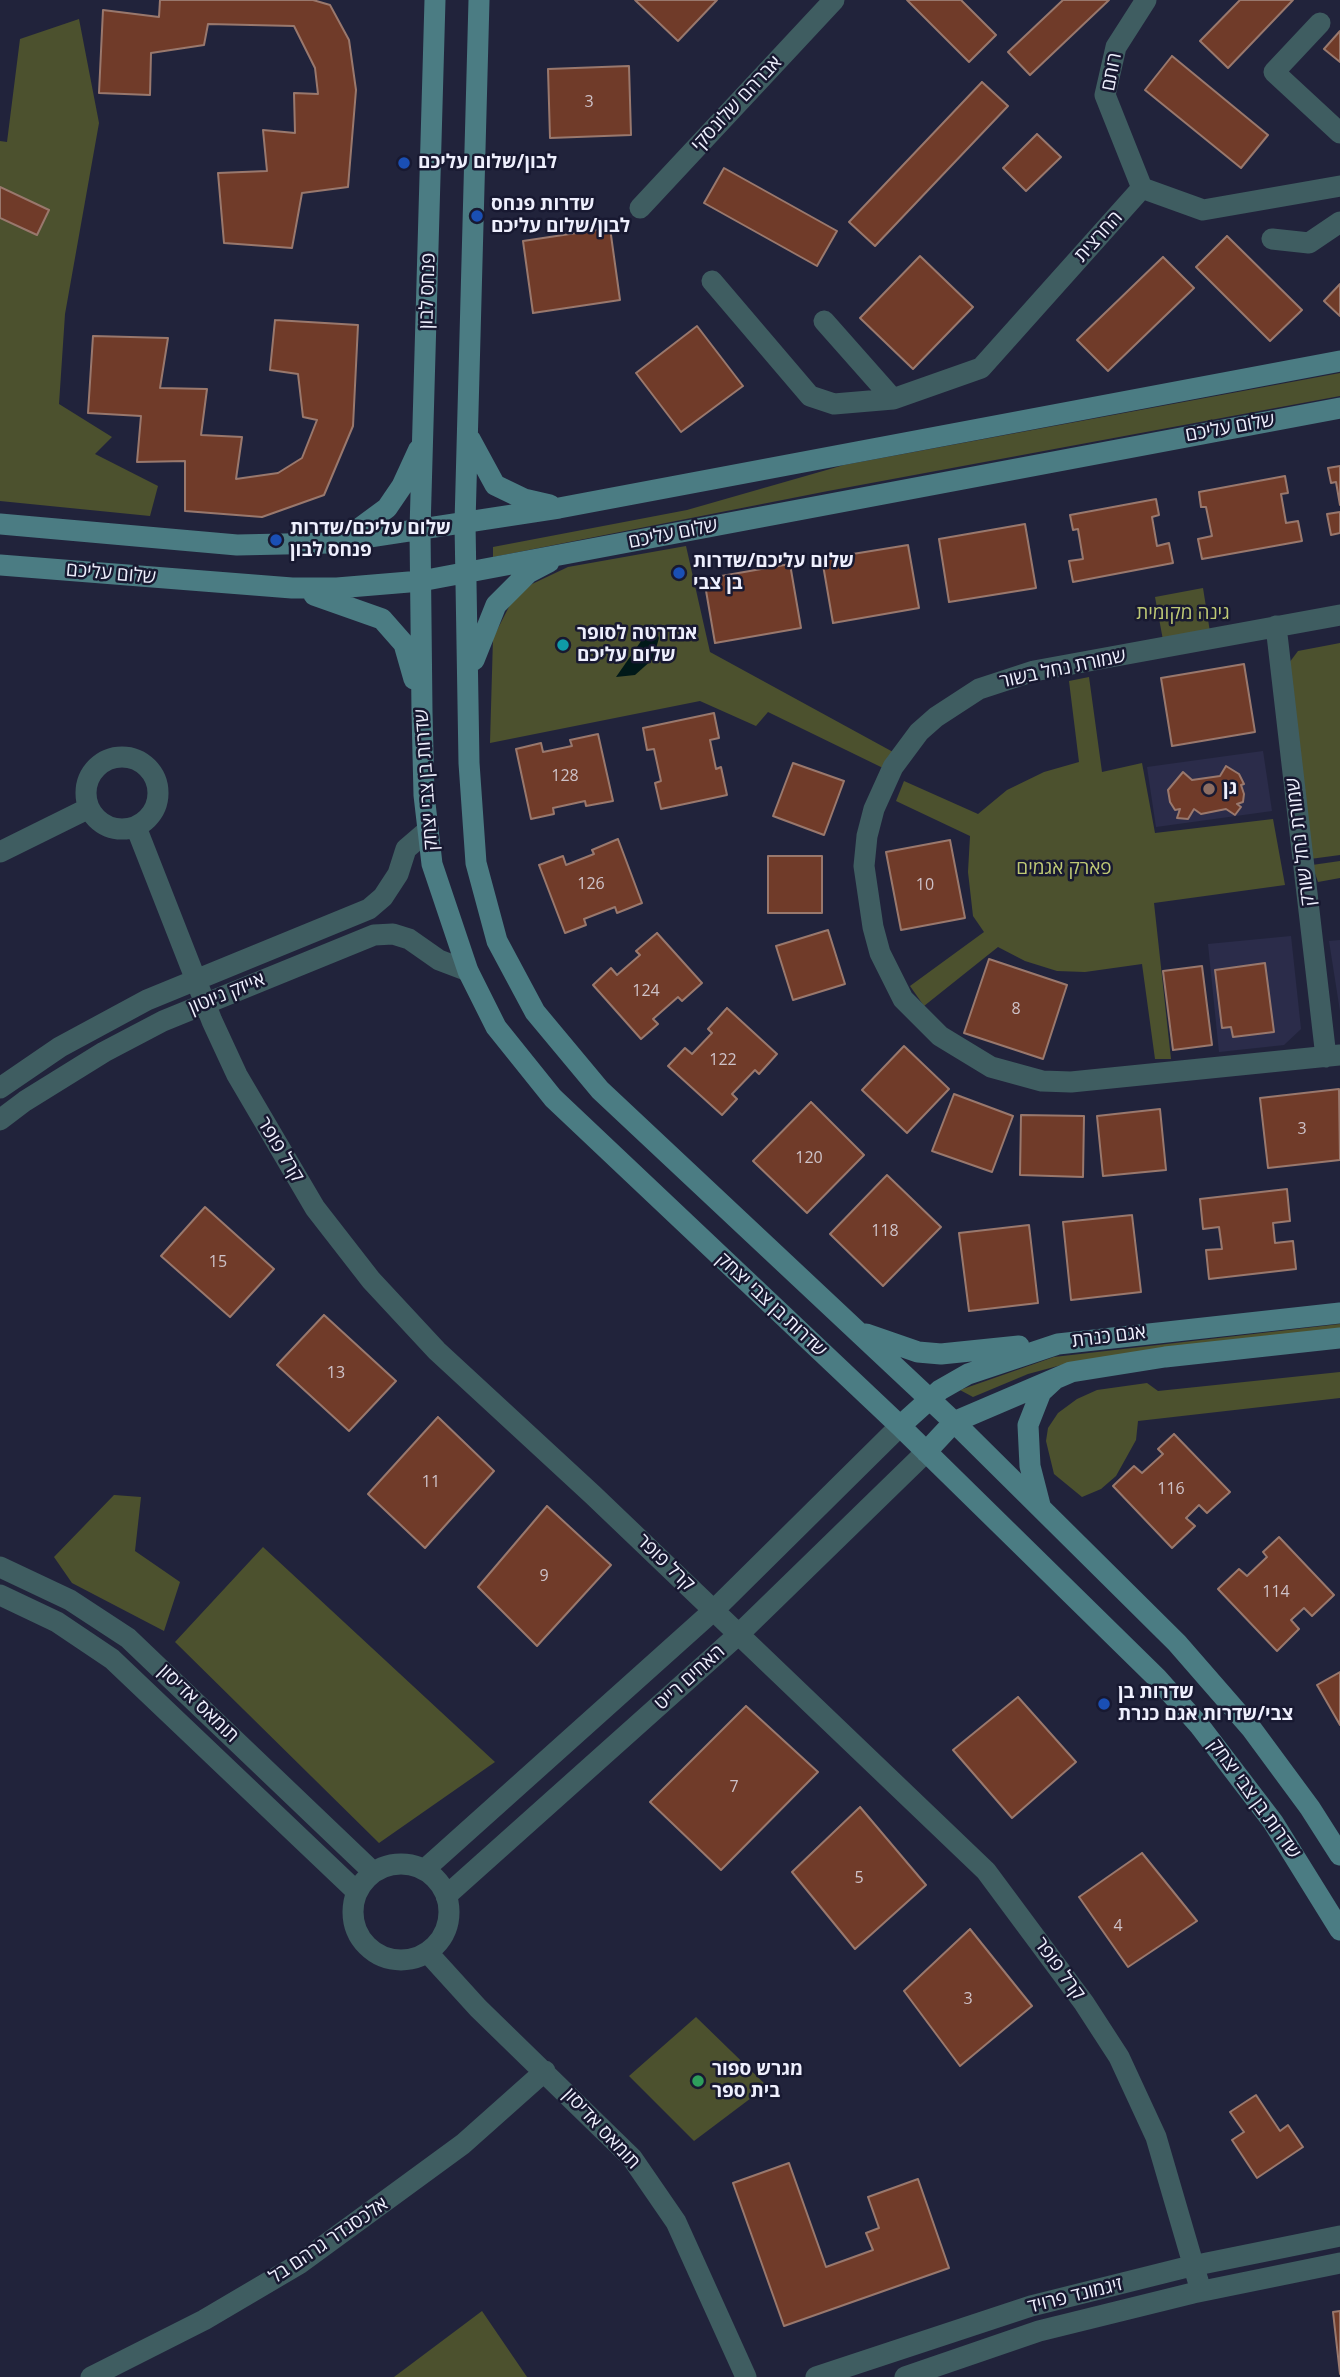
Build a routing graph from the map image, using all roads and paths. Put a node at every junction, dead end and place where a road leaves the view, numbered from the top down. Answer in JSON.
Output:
{"nodes":[{"id":1,"x":422,"y":0,"type":"edge"},
{"id":2,"x":435,"y":0,"type":"edge"},
{"id":3,"x":479,"y":0,"type":"edge"},
{"id":4,"x":834,"y":0,"type":"edge"},
{"id":5,"x":1146,"y":0,"type":"edge"},
{"id":6,"x":1320,"y":23,"type":"dead end"},
{"id":7,"x":435,"y":41,"type":"junction"},
{"id":8,"x":1340,"y":133,"type":"edge"},
{"id":9,"x":1340,"y":186,"type":"edge"},
{"id":10,"x":1142,"y":188,"type":"junction"},
{"id":11,"x":640,"y":208,"type":"dead end"},
{"id":12,"x":1340,"y":222,"type":"edge"},
{"id":13,"x":1272,"y":239,"type":"dead end"},
{"id":14,"x":712,"y":281,"type":"dead end"},
{"id":15,"x":824,"y":321,"type":"dead end"},
{"id":16,"x":1340,"y":361,"type":"edge"},
{"id":17,"x":893,"y":399,"type":"junction"},
{"id":18,"x":1340,"y":408,"type":"edge"},
{"id":19,"x":467,"y":433,"type":"junction"},
{"id":20,"x":423,"y":441,"type":"junction"},
{"id":21,"x":559,"y":508,"type":"junction"},
{"id":22,"x":465,"y":523,"type":"junction"},
{"id":23,"x":0,"y":524,"type":"edge"},
{"id":24,"x":420,"y":530,"type":"junction"},
{"id":25,"x":330,"y":543,"type":"junction"},
{"id":26,"x":564,"y":554,"type":"junction"},
{"id":27,"x":0,"y":565,"type":"edge"},
{"id":28,"x":466,"y":572,"type":"junction"},
{"id":29,"x":421,"y":581,"type":"junction"},
{"id":30,"x":292,"y":588,"type":"junction"},
{"id":31,"x":1340,"y":615,"type":"edge"},
{"id":32,"x":1276,"y":626,"type":"junction"},
{"id":33,"x":469,"y":675,"type":"junction"},
{"id":34,"x":422,"y":712,"type":"junction"},
{"id":35,"x":89,"y":808,"type":"junction"},
{"id":36,"x":136,"y":827,"type":"junction"},
{"id":37,"x":427,"y":831,"type":"junction"},
{"id":38,"x":0,"y":852,"type":"edge"},
{"id":39,"x":468,"y":971,"type":"junction"},
{"id":40,"x":196,"y":979,"type":"junction"},
{"id":41,"x":205,"y":1003,"type":"junction"},
{"id":42,"x":1333,"y":1056,"type":"edge"},
{"id":43,"x":0,"y":1088,"type":"edge"},
{"id":44,"x":0,"y":1121,"type":"edge"},
{"id":45,"x":1340,"y":1313,"type":"edge"},
{"id":46,"x":853,"y":1328,"type":"junction"},
{"id":47,"x":1340,"y":1338,"type":"edge"},
{"id":48,"x":1084,"y":1339,"type":"junction"},
{"id":49,"x":1058,"y":1377,"type":"junction"},
{"id":50,"x":928,"y":1399,"type":"junction"},
{"id":51,"x":954,"y":1422,"type":"junction"},
{"id":52,"x":900,"y":1426,"type":"junction"},
{"id":53,"x":926,"y":1452,"type":"junction"},
{"id":54,"x":1041,"y":1507,"type":"junction"},
{"id":55,"x":0,"y":1567,"type":"edge"},
{"id":56,"x":0,"y":1595,"type":"edge"},
{"id":57,"x":713,"y":1610,"type":"junction"},
{"id":58,"x":739,"y":1634,"type":"junction"},
{"id":59,"x":1340,"y":1855,"type":"edge"},
{"id":60,"x":424,"y":1870,"type":"junction"},
{"id":61,"x":373,"y":1872,"type":"junction"},
{"id":62,"x":357,"y":1892,"type":"junction"},
{"id":63,"x":446,"y":1895,"type":"junction"},
{"id":64,"x":1340,"y":1930,"type":"edge"},
{"id":65,"x":428,"y":1953,"type":"junction"},
{"id":66,"x":545,"y":2071,"type":"junction"},
{"id":67,"x":1340,"y":2236,"type":"edge"},
{"id":68,"x":1340,"y":2263,"type":"edge"},
{"id":69,"x":1193,"y":2266,"type":"junction"},
{"id":70,"x":1201,"y":2291,"type":"junction"},
{"id":71,"x":91,"y":2377,"type":"edge"},
{"id":72,"x":746,"y":2377,"type":"edge"},
{"id":73,"x":816,"y":2377,"type":"edge"},
{"id":74,"x":905,"y":2377,"type":"edge"}],
"edges":[{"from":1,"to":7,"type":"main road"},
{"from":2,"to":7,"type":"main road","name":"פנחס לבון"},
{"from":3,"to":19,"type":"main road"},
{"from":4,"to":11,"type":"street","name":"אברהם שלונסקי"},
{"from":5,"to":10,"type":"street","name":"רותם"},
{"from":6,"to":8,"type":"street"},
{"from":7,"to":20,"type":"main road","name":"פנחס לבון"},
{"from":9,"to":10,"type":"street"},
{"from":10,"to":17,"type":"street","name":"החרצית"},
{"from":12,"to":13,"type":"street"},
{"from":14,"to":17,"type":"street","name":"החרצית"},
{"from":15,"to":17,"type":"street"},
{"from":16,"to":21,"type":"main road","name":"שלום עליכם"},
{"from":18,"to":26,"type":"main road","name":"שלום עליכם"},
{"from":19,"to":21,"type":"main road"},
{"from":19,"to":22,"type":"main road"},
{"from":20,"to":24,"type":"main road","name":"פנחס לבון"},
{"from":20,"to":25,"type":"main road"},
{"from":21,"to":22,"type":"main road","name":"שלום עליכם"},
{"from":22,"to":24,"type":"main road","name":"שלום עליכם"},
{"from":22,"to":28,"type":"main road"},
{"from":23,"to":25,"type":"main road","name":"שלום עליכם"},
{"from":24,"to":25,"type":"main road","name":"שלום עליכם"},
{"from":24,"to":29,"type":"main road","name":"פנחס לבון"},
{"from":26,"to":28,"type":"main road","name":"שלום עליכם"},
{"from":26,"to":33,"type":"main road"},
{"from":27,"to":30,"type":"main road","name":"שלום עליכם"},
{"from":28,"to":29,"type":"main road","name":"שלום עליכם"},
{"from":28,"to":33,"type":"main road","name":"שדרות בן צבי יצחק"},
{"from":29,"to":30,"type":"main road","name":"שלום עליכם"},
{"from":29,"to":34,"type":"main road","name":"שדרות בן צבי יצחק"},
{"from":30,"to":34,"type":"main road"},
{"from":31,"to":32,"type":"street","name":"שמורת נחל בשור"},
{"from":32,"to":42,"type":"street","name":"שמורת נחל שורק"},
{"from":32,"to":42,"type":"street","name":"שמורת נחל בשור"},
{"from":33,"to":46,"type":"main road","name":"שדרות בן צבי יצחק"},
{"from":34,"to":37,"type":"main road","name":"שדרות בן צבי יצחק"},
{"from":35,"to":36,"type":"street"},
{"from":35,"to":36,"type":"street"},
{"from":35,"to":38,"type":"street"},
{"from":36,"to":40,"type":"street","name":"קרל פופר"},
{"from":37,"to":39,"type":"main road","name":"שדרות בן צבי יצחק"},
{"from":37,"to":40,"type":"street","name":"אייזק ניוטון"},
{"from":39,"to":41,"type":"street","name":"אייזק ניוטון"},
{"from":39,"to":52,"type":"main road","name":"שדרות בן צבי יצחק"},
{"from":40,"to":41,"type":"street","name":"קרל פופר"},
{"from":40,"to":43,"type":"street","name":"אייזק ניוטון"},
{"from":41,"to":44,"type":"street","name":"אייזק ניוטון"},
{"from":41,"to":57,"type":"street","name":"קרל פופר"},
{"from":45,"to":48,"type":"main road","name":"אגם כנרת"},
{"from":46,"to":48,"type":"main road"},
{"from":46,"to":50,"type":"main road","name":"שדרות בן צבי יצחק"},
{"from":47,"to":49,"type":"main road","name":"אגם כנרת"},
{"from":48,"to":50,"type":"main road","name":"אגם כנרת"},
{"from":49,"to":51,"type":"main road","name":"אגם כנרת"},
{"from":49,"to":54,"type":"main road"},
{"from":50,"to":51,"type":"main road","name":"שדרות בן צבי יצחק"},
{"from":50,"to":52,"type":"main road","name":"אגם כנרת"},
{"from":51,"to":53,"type":"main road","name":"אגם כנרת"},
{"from":51,"to":54,"type":"main road","name":"שדרות בן צבי יצחק"},
{"from":52,"to":53,"type":"main road","name":"שדרות בן צבי יצחק"},
{"from":52,"to":57,"type":"street","name":"האחים רייט"},
{"from":53,"to":58,"type":"street","name":"האחים רייט"},
{"from":53,"to":64,"type":"main road","name":"שדרות בן צבי יצחק"},
{"from":54,"to":59,"type":"main road","name":"שדרות בן צבי יצחק"},
{"from":55,"to":61,"type":"street","name":"תומאס אדיסון"},
{"from":56,"to":62,"type":"street","name":"תומאס אדיסון"},
{"from":57,"to":58,"type":"street","name":"קרל פופר"},
{"from":57,"to":60,"type":"street","name":"האחים רייט"},
{"from":58,"to":63,"type":"street","name":"האחים רייט"},
{"from":58,"to":69,"type":"street","name":"קרל פופר"},
{"from":60,"to":61,"type":"street"},
{"from":60,"to":63,"type":"street"},
{"from":61,"to":62,"type":"street"},
{"from":62,"to":65,"type":"street"},
{"from":63,"to":65,"type":"street"},
{"from":65,"to":66,"type":"street","name":"תומאס אדיסון"},
{"from":66,"to":71,"type":"street","name":"אלכסנדר גרהם בל"},
{"from":66,"to":72,"type":"street","name":"תומאס אדיסון"},
{"from":67,"to":69,"type":"street","name":"זיגמונד פרויד"},
{"from":68,"to":70,"type":"street","name":"זיגמונד פרויד"},
{"from":69,"to":70,"type":"street","name":"קרל פופר"},
{"from":69,"to":73,"type":"street","name":"זיגמונד פרויד"},
{"from":70,"to":74,"type":"street","name":"זיגמונד פרויד"}]}
